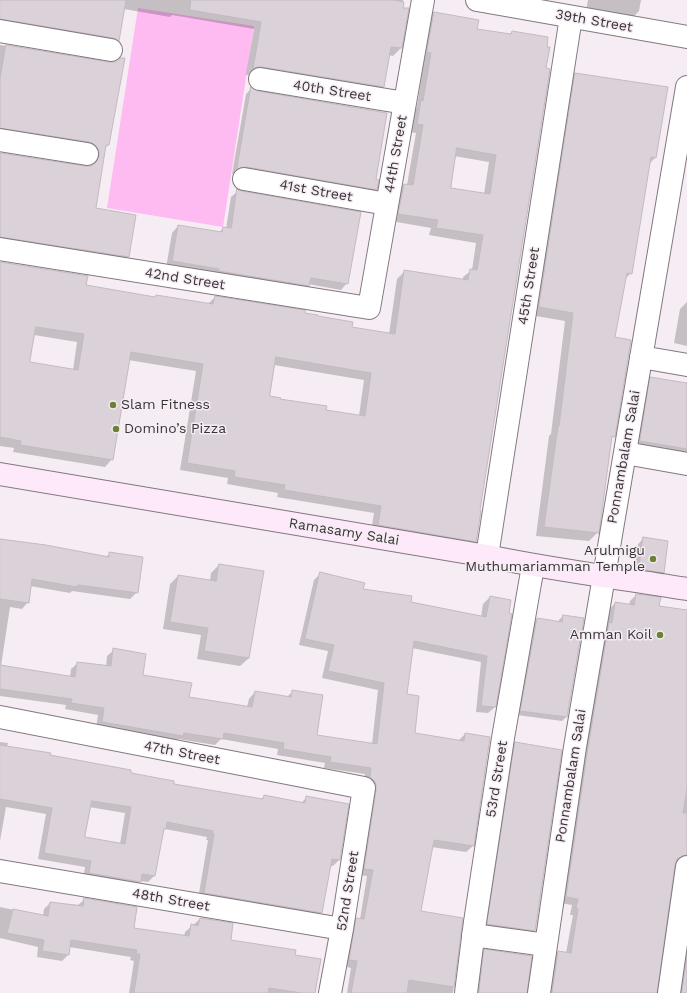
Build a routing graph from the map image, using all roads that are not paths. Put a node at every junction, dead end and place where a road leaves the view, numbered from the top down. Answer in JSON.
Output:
{"nodes":[{"id":1,"x":423,"y":0,"type":"edge"},
{"id":2,"x":477,"y":0,"type":"edge"},
{"id":3,"x":571,"y":17,"type":"junction"},
{"id":4,"x":0,"y":31,"type":"edge"},
{"id":5,"x":687,"y":37,"type":"edge"},
{"id":6,"x":111,"y":50,"type":"dead end"},
{"id":7,"x":260,"y":79,"type":"dead end"},
{"id":8,"x":687,"y":87,"type":"edge"},
{"id":9,"x":405,"y":103,"type":"junction"},
{"id":10,"x":0,"y":140,"type":"edge"},
{"id":11,"x":87,"y":154,"type":"dead end"},
{"id":12,"x":244,"y":178,"type":"dead end"},
{"id":13,"x":387,"y":204,"type":"junction"},
{"id":14,"x":0,"y":249,"type":"edge"},
{"id":15,"x":369,"y":308,"type":"joint"},
{"id":16,"x":641,"y":357,"type":"junction"},
{"id":17,"x":687,"y":364,"type":"edge"},
{"id":18,"x":625,"y":453,"type":"junction"},
{"id":19,"x":687,"y":464,"type":"edge"},
{"id":20,"x":0,"y":474,"type":"edge"},
{"id":21,"x":487,"y":556,"type":"junction"},
{"id":22,"x":533,"y":566,"type":"junction"},
{"id":23,"x":604,"y":576,"type":"junction"},
{"id":24,"x":687,"y":589,"type":"edge"},
{"id":25,"x":0,"y":717,"type":"edge"},
{"id":26,"x":364,"y":788,"type":"joint"},
{"id":27,"x":687,"y":867,"type":"edge"},
{"id":28,"x":0,"y":871,"type":"edge"},
{"id":29,"x":342,"y":929,"type":"junction"},
{"id":30,"x":473,"y":935,"type":"junction"},
{"id":31,"x":546,"y":945,"type":"junction"},
{"id":32,"x":330,"y":993,"type":"edge"},
{"id":33,"x":466,"y":993,"type":"edge"},
{"id":34,"x":538,"y":993,"type":"edge"},
{"id":35,"x":669,"y":993,"type":"edge"}],
"edges":[{"from":1,"to":9,"type":"street","name":"44th Street"},
{"from":2,"to":3,"type":"street","name":"39th Street"},
{"from":3,"to":5,"type":"street","name":"39th Street"},
{"from":3,"to":21,"type":"street","name":"45th Street"},
{"from":4,"to":6,"type":"street"},
{"from":7,"to":9,"type":"street","name":"40th Street"},
{"from":8,"to":16,"type":"street","name":"Ponnambalam Salai"},
{"from":9,"to":13,"type":"street","name":"44th Street"},
{"from":10,"to":11,"type":"street"},
{"from":12,"to":13,"type":"street","name":"41st Street"},
{"from":13,"to":15,"type":"street","name":"44th Street"},
{"from":14,"to":15,"type":"street","name":"42nd Street"},
{"from":16,"to":17,"type":"street"},
{"from":16,"to":18,"type":"street","name":"Ponnambalam Salai"},
{"from":18,"to":19,"type":"street"},
{"from":18,"to":23,"type":"street","name":"Ponnambalam Salai"},
{"from":20,"to":21,"type":"street","name":"Ramasamy Salai"},
{"from":21,"to":22,"type":"street","name":"Ramasamy Salai"},
{"from":22,"to":23,"type":"street","name":"Ramasamy Salai"},
{"from":22,"to":30,"type":"street","name":"53rd Street"},
{"from":23,"to":24,"type":"street","name":"Ramasamy Salai"},
{"from":23,"to":31,"type":"street","name":"Ponnambalam Salai"},
{"from":25,"to":26,"type":"street","name":"47th Street"},
{"from":26,"to":29,"type":"street","name":"52nd Street"},
{"from":27,"to":35,"type":"street"},
{"from":28,"to":29,"type":"street","name":"48th Street"},
{"from":29,"to":32,"type":"street","name":"52nd Street"},
{"from":30,"to":31,"type":"street"},
{"from":30,"to":33,"type":"street","name":"53rd Street"},
{"from":31,"to":34,"type":"street","name":"Ponnambalam Salai"}]}
